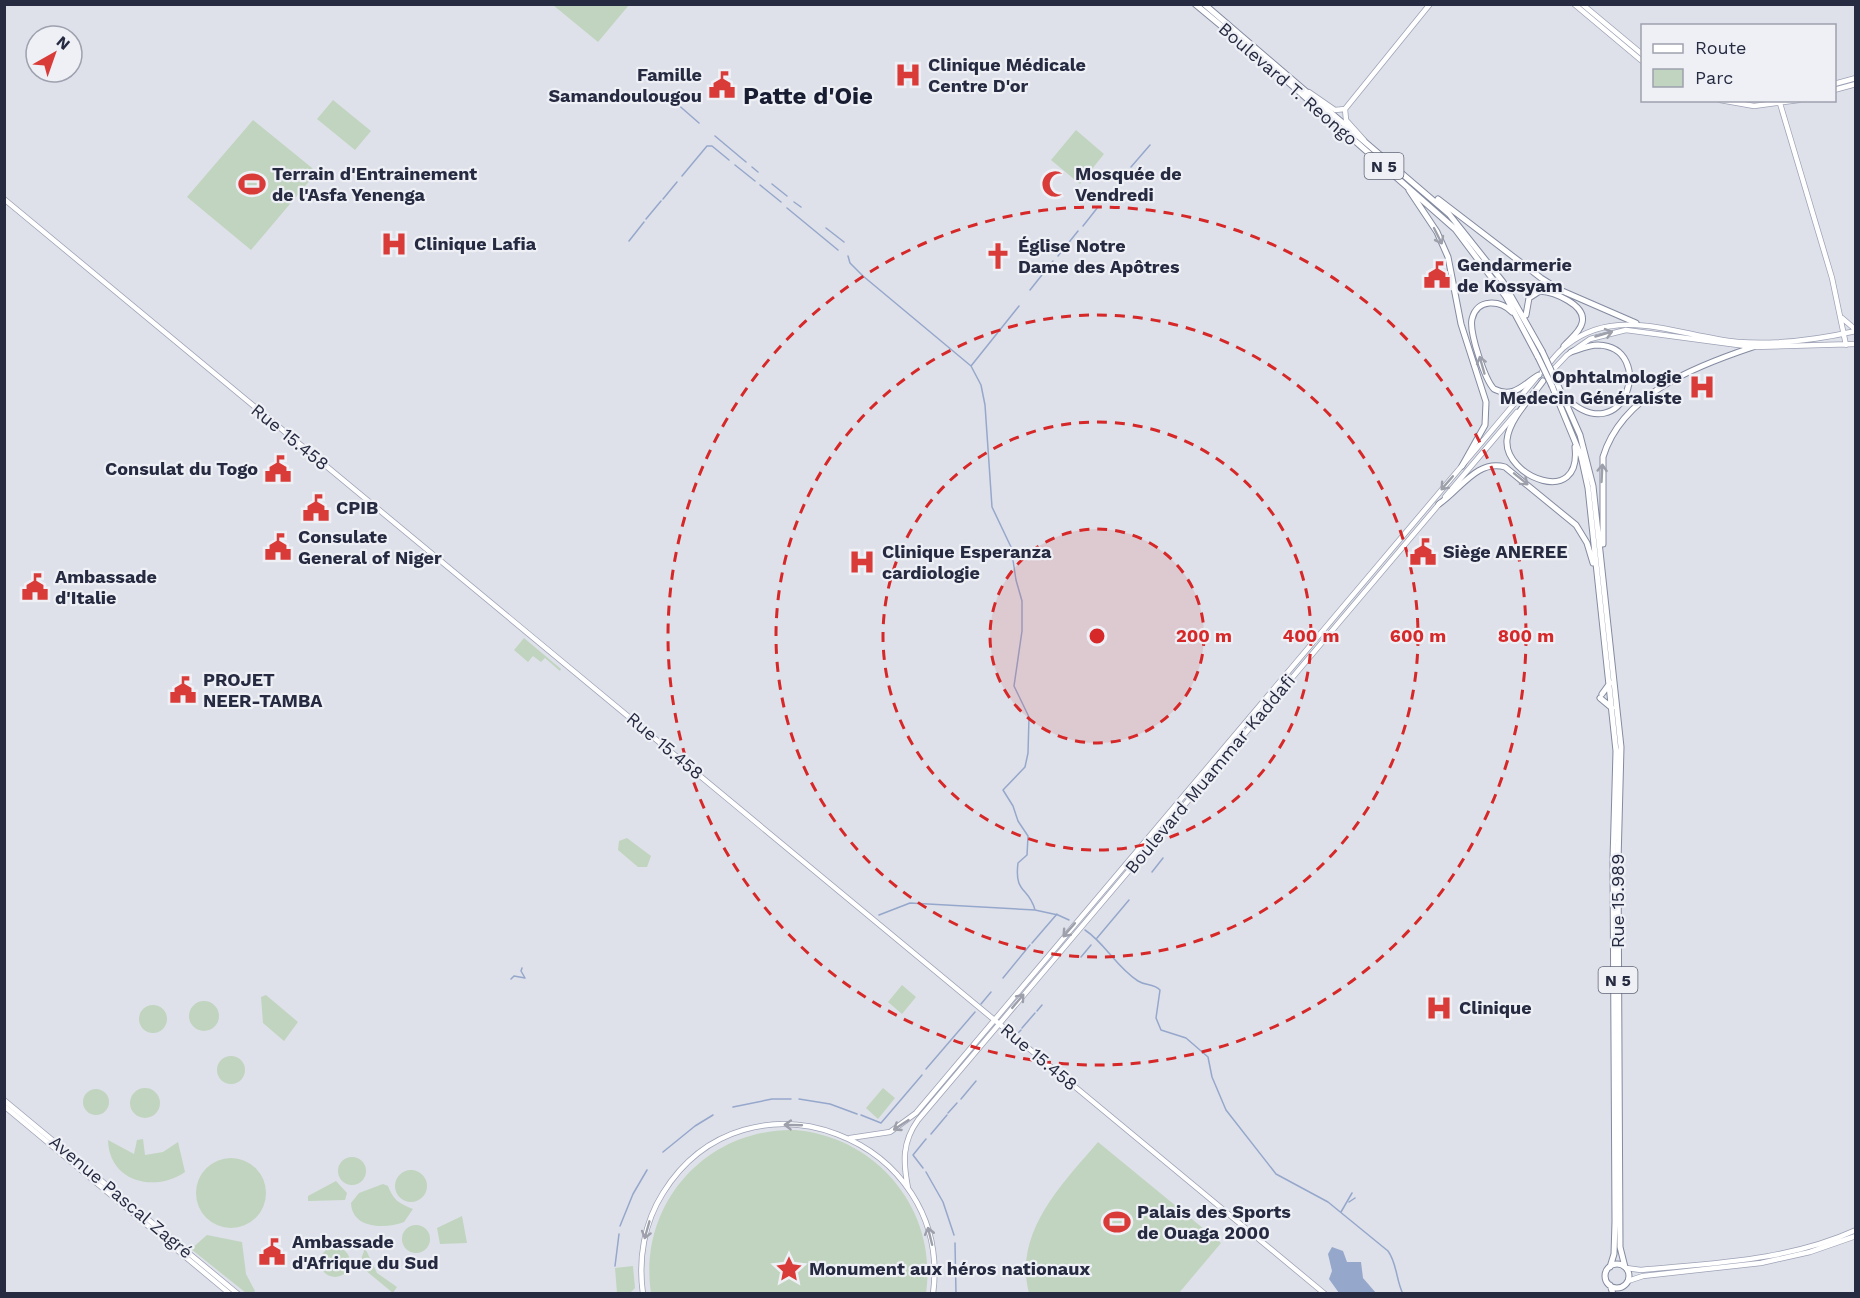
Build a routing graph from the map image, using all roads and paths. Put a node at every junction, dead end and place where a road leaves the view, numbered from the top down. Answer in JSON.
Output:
{"nodes":[{"id":1,"x":1195,"y":4,"type":"edge"},
{"id":2,"x":1204,"y":4,"type":"edge"},
{"id":3,"x":1430,"y":4,"type":"edge"},
{"id":4,"x":1574,"y":4,"type":"edge"},
{"id":5,"x":1582,"y":4,"type":"edge"},
{"id":6,"x":1641,"y":53,"type":"edge"},
{"id":7,"x":1641,"y":60,"type":"edge"},
{"id":8,"x":1856,"y":78,"type":"edge"},
{"id":9,"x":1836,"y":83,"type":"edge"},
{"id":10,"x":1856,"y":84,"type":"edge"},
{"id":11,"x":1836,"y":89,"type":"edge"},
{"id":12,"x":1307,"y":91,"type":"junction"},
{"id":13,"x":1731,"y":102,"type":"edge"},
{"id":14,"x":1779,"y":102,"type":"edge"},
{"id":15,"x":1345,"y":109,"type":"junction"},
{"id":16,"x":1365,"y":143,"type":"junction"},
{"id":17,"x":1417,"y":184,"type":"junction"},
{"id":18,"x":1408,"y":186,"type":"junction"},
{"id":19,"x":4,"y":200,"type":"edge"},
{"id":20,"x":1842,"y":318,"type":"junction"},
{"id":21,"x":1524,"y":322,"type":"junction"},
{"id":22,"x":1636,"y":323,"type":"junction"},
{"id":23,"x":1856,"y":330,"type":"edge"},
{"id":24,"x":1844,"y":334,"type":"junction"},
{"id":25,"x":1856,"y":344,"type":"edge"},
{"id":26,"x":1846,"y":345,"type":"junction"},
{"id":27,"x":1564,"y":346,"type":"junction"},
{"id":28,"x":1753,"y":347,"type":"junction"},
{"id":29,"x":1571,"y":352,"type":"junction"},
{"id":30,"x":1539,"y":375,"type":"junction"},
{"id":31,"x":1543,"y":381,"type":"junction"},
{"id":32,"x":1554,"y":384,"type":"junction"},
{"id":33,"x":1562,"y":393,"type":"junction"},
{"id":34,"x":1571,"y":428,"type":"junction"},
{"id":35,"x":1462,"y":466,"type":"junction"},
{"id":36,"x":1439,"y":504,"type":"junction"},
{"id":37,"x":1599,"y":572,"type":"junction"},
{"id":38,"x":1610,"y":683,"type":"junction"},
{"id":39,"x":1613,"y":711,"type":"junction"},
{"id":40,"x":994,"y":1019,"type":"junction"},
{"id":41,"x":999,"y":1023,"type":"junction"},
{"id":42,"x":4,"y":1100,"type":"edge"},
{"id":43,"x":4,"y":1106,"type":"edge"},
{"id":44,"x":850,"y":1138,"type":"junction"},
{"id":45,"x":908,"y":1188,"type":"junction"},
{"id":46,"x":1856,"y":1230,"type":"edge"},
{"id":47,"x":1856,"y":1236,"type":"edge"},
{"id":48,"x":1610,"y":1267,"type":"junction"},
{"id":49,"x":1625,"y":1267,"type":"junction"},
{"id":50,"x":1627,"y":1283,"type":"junction"},
{"id":51,"x":1610,"y":1285,"type":"junction"},
{"id":52,"x":230,"y":1293,"type":"edge"},
{"id":53,"x":238,"y":1293,"type":"edge"},
{"id":54,"x":643,"y":1293,"type":"edge"},
{"id":55,"x":933,"y":1293,"type":"edge"},
{"id":56,"x":1324,"y":1293,"type":"edge"},
{"id":57,"x":1613,"y":1293,"type":"edge"},
{"id":58,"x":1622,"y":1293,"type":"edge"}],
"edges":[{"from":1,"to":18,"type":"highway","name":"Boulevard T. Reongo","number":"N 5"},
{"from":2,"to":12,"type":"highway","number":"N 5"},
{"from":3,"to":15,"type":"main road"},
{"from":4,"to":7,"type":"main road"},
{"from":5,"to":6,"type":"main road"},
{"from":8,"to":9,"type":"main road"},
{"from":10,"to":11,"type":"main road"},
{"from":12,"to":15,"type":"main road"},
{"from":12,"to":16,"type":"highway","number":"N 5"},
{"from":13,"to":14,"type":"main road"},
{"from":14,"to":20,"type":"main road"},
{"from":15,"to":16,"type":"main road"},
{"from":16,"to":17,"type":"highway","number":"N 5"},
{"from":17,"to":21,"type":"highway","number":"N 5"},
{"from":17,"to":22,"type":"highway"},
{"from":18,"to":21,"type":"highway","name":"Boulevard T. Reongo","number":"N 5"},
{"from":18,"to":35,"type":"highway","one_way":true},
{"from":19,"to":40,"type":"main road","name":"Rue 15.458"},
{"from":20,"to":23,"type":"main road"},
{"from":20,"to":24,"type":"main road"},
{"from":21,"to":27,"type":"highway"},
{"from":30,"to":21,"type":"highway","one_way":true},
{"from":21,"to":32,"type":"highway","name":"Boulevard T. Reongo","number":"N 5","bridge":true},
{"from":21,"to":32,"type":"highway","number":"N 5","bridge":true},
{"from":22,"to":24,"type":"main road"},
{"from":22,"to":27,"type":"main road","name":"Boulevard Muammar Kaddafi"},
{"from":23,"to":24,"type":"main road"},
{"from":24,"to":26,"type":"main road"},
{"from":25,"to":26,"type":"main road"},
{"from":26,"to":28,"type":"main road"},
{"from":27,"to":30,"type":"main road","name":"Boulevard Muammar Kaddafi"},
{"from":29,"to":28,"type":"main road","name":"Boulevard Muammar Kaddafi","one_way":true},
{"from":37,"to":28,"type":"highway","one_way":true},
{"from":29,"to":31,"type":"main road","name":"Boulevard Muammar Kaddafi"},
{"from":29,"to":33,"type":"highway"},
{"from":30,"to":35,"type":"main road","name":"Boulevard Muammar Kaddafi"},
{"from":31,"to":34,"type":"highway"},
{"from":31,"to":36,"type":"main road","name":"Boulevard Muammar Kaddafi"},
{"from":32,"to":33,"type":"highway","number":"N 5"},
{"from":32,"to":34,"type":"highway","number":"N 5"},
{"from":33,"to":37,"type":"highway","number":"N 5"},
{"from":34,"to":37,"type":"highway","number":"N 5"},
{"from":35,"to":40,"type":"main road","name":"Boulevard Muammar Kaddafi","one_way":true},
{"from":36,"to":37,"type":"highway","one_way":true},
{"from":41,"to":36,"type":"main road","name":"Boulevard Muammar Kaddafi","one_way":true},
{"from":37,"to":38,"type":"highway","number":"N 5"},
{"from":37,"to":49,"type":"highway","name":"Rue 15.989","number":"N 5"},
{"from":38,"to":39,"type":"highway","number":"N 5"},
{"from":38,"to":39,"type":"highway"},
{"from":39,"to":48,"type":"highway","number":"N 5"},
{"from":40,"to":41,"type":"main road","name":"Rue 15.458"},
{"from":40,"to":44,"type":"main road","name":"Boulevard Muammar Kaddafi","one_way":true},
{"from":41,"to":45,"type":"main road","name":"Boulevard Muammar Kaddafi"},
{"from":41,"to":56,"type":"main road","name":"Rue 15.458"},
{"from":42,"to":53,"type":"main road","name":"Avenue Pascal Zagré"},
{"from":43,"to":52,"type":"main road","name":"Avenue Pascal Zagré"},
{"from":44,"to":45,"type":"main road"},
{"from":44,"to":54,"type":"main road","one_way":true},
{"from":55,"to":45,"type":"main road","one_way":true},
{"from":46,"to":49,"type":"main road"},
{"from":47,"to":50,"type":"main road"},
{"from":48,"to":49,"type":"highway"},
{"from":48,"to":51,"type":"highway"},
{"from":49,"to":50,"type":"highway"},
{"from":50,"to":51,"type":"highway"},
{"from":50,"to":58,"type":"highway"},
{"from":51,"to":57,"type":"highway"}]}
